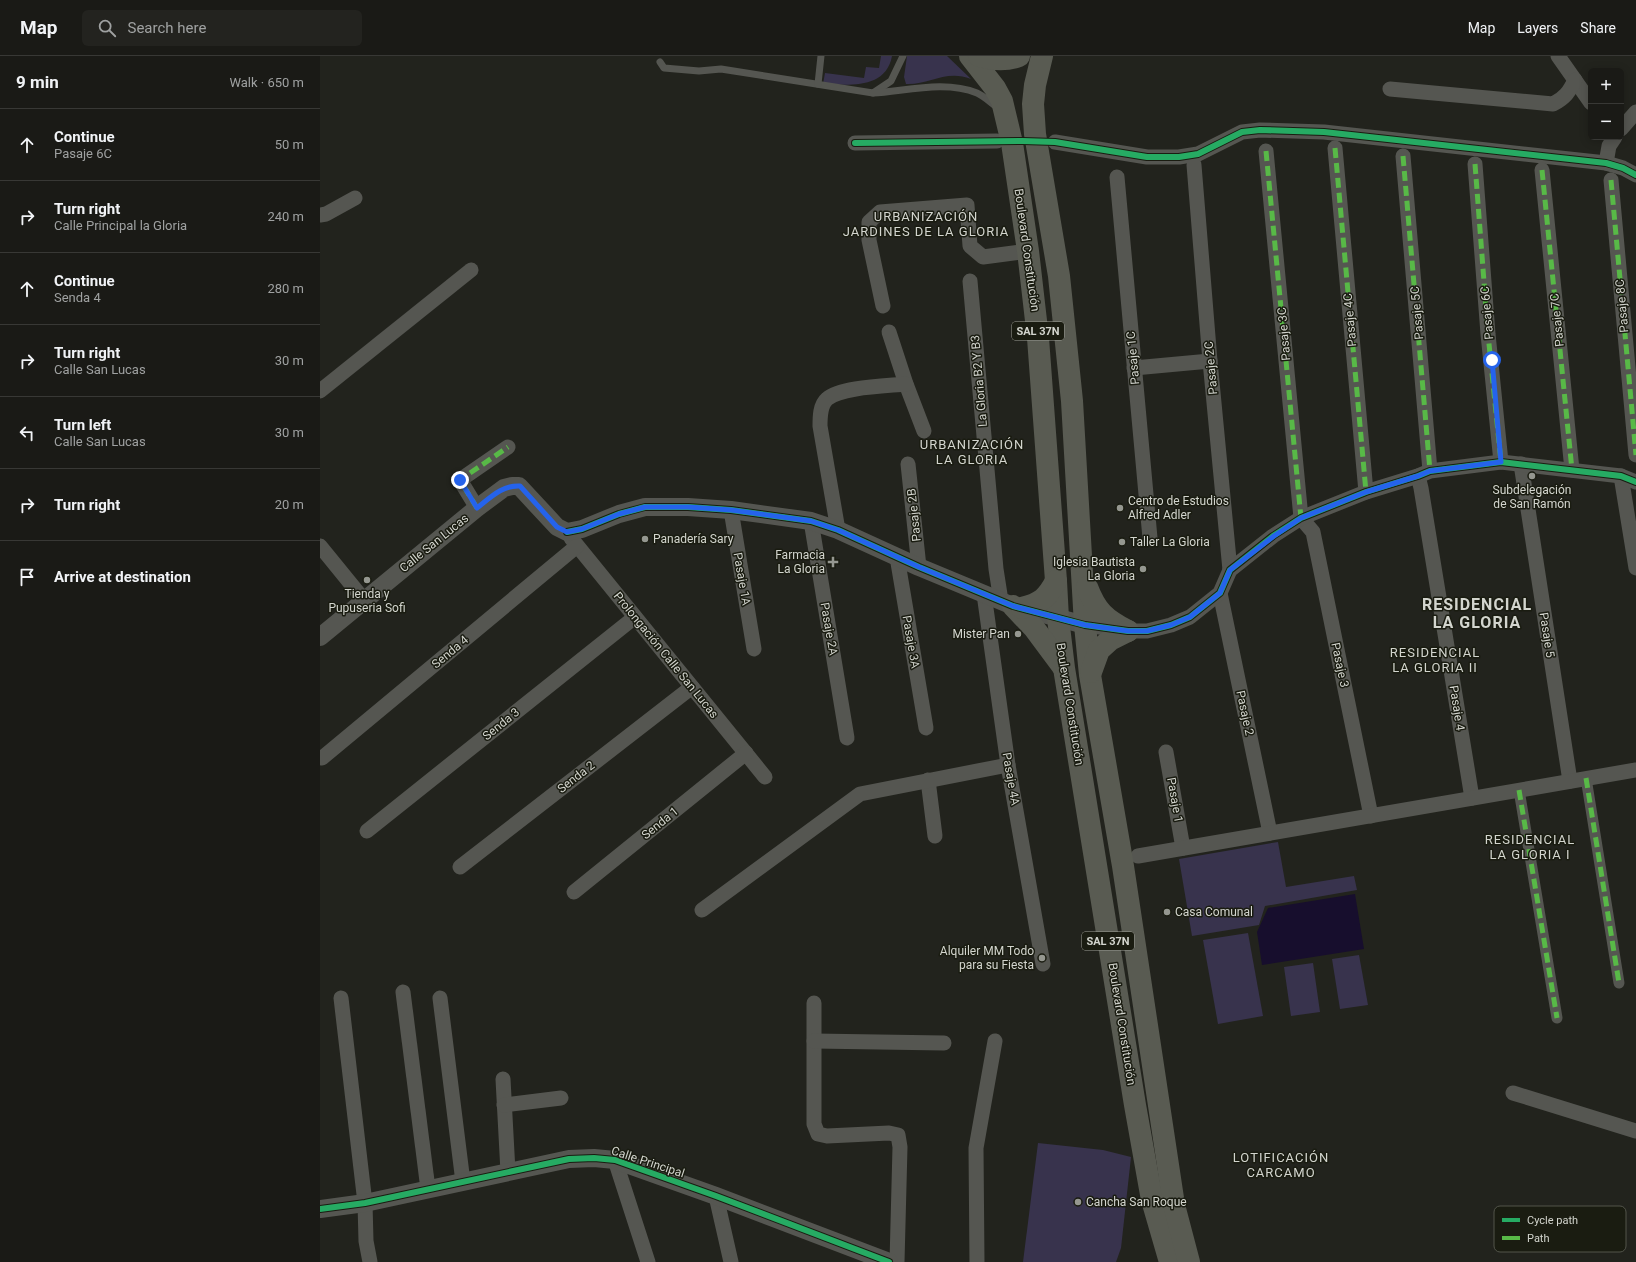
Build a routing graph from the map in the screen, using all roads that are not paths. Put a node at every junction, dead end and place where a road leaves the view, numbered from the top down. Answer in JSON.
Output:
{"nodes":[{"id":1,"x":821,"y":56,"type":"edge"},
{"id":2,"x":903,"y":56,"type":"edge"},
{"id":3,"x":970,"y":56,"type":"edge"},
{"id":4,"x":979,"y":56,"type":"edge"},
{"id":5,"x":1019,"y":56,"type":"edge"},
{"id":6,"x":1042,"y":56,"type":"edge"},
{"id":7,"x":1558,"y":56,"type":"edge"},
{"id":8,"x":660,"y":62,"type":"dead end"},
{"id":9,"x":1575,"y":80,"type":"junction"},
{"id":10,"x":818,"y":84,"type":"junction"},
{"id":11,"x":1390,"y":89,"type":"dead end"},
{"id":12,"x":872,"y":94,"type":"junction"},
{"id":13,"x":1588,"y":99,"type":"edge"},
{"id":14,"x":1636,"y":112,"type":"edge"},
{"id":15,"x":1005,"y":114,"type":"junction"},
{"id":16,"x":1624,"y":126,"type":"edge"},
{"id":17,"x":1613,"y":140,"type":"edge"},
{"id":18,"x":996,"y":141,"type":"dead end"},
{"id":19,"x":1055,"y":142,"type":"dead end"},
{"id":20,"x":855,"y":143,"type":"dead end"},
{"id":21,"x":1335,"y":148,"type":"dead end"},
{"id":22,"x":1266,"y":150,"type":"dead end"},
{"id":23,"x":1403,"y":156,"type":"dead end"},
{"id":24,"x":1606,"y":163,"type":"junction"},
{"id":25,"x":1475,"y":164,"type":"dead end"},
{"id":26,"x":1194,"y":165,"type":"dead end"},
{"id":27,"x":1632,"y":169,"type":"edge"},
{"id":28,"x":1542,"y":170,"type":"dead end"},
{"id":29,"x":1117,"y":177,"type":"dead end"},
{"id":30,"x":1611,"y":180,"type":"dead end"},
{"id":31,"x":355,"y":198,"type":"dead end"},
{"id":32,"x":320,"y":215,"type":"edge"},
{"id":33,"x":1028,"y":251,"type":"junction"},
{"id":34,"x":471,"y":270,"type":"dead end"},
{"id":35,"x":970,"y":281,"type":"dead end"},
{"id":36,"x":883,"y":306,"type":"dead end"},
{"id":37,"x":889,"y":332,"type":"dead end"},
{"id":38,"x":1210,"y":361,"type":"junction"},
{"id":39,"x":1134,"y":368,"type":"junction"},
{"id":40,"x":906,"y":384,"type":"junction"},
{"id":41,"x":320,"y":391,"type":"edge"},
{"id":42,"x":924,"y":431,"type":"dead end"},
{"id":43,"x":508,"y":447,"type":"dead end"},
{"id":44,"x":1636,"y":455,"type":"edge"},
{"id":45,"x":1501,"y":462,"type":"junction"},
{"id":46,"x":908,"y":464,"type":"dead end"},
{"id":47,"x":1521,"y":464,"type":"junction"},
{"id":48,"x":1572,"y":470,"type":"junction"},
{"id":49,"x":1424,"y":474,"type":"junction"},
{"id":50,"x":1621,"y":476,"type":"junction"},
{"id":51,"x":1636,"y":482,"type":"edge"},
{"id":52,"x":1366,"y":492,"type":"junction"},
{"id":53,"x":477,"y":508,"type":"junction"},
{"id":54,"x":731,"y":510,"type":"junction"},
{"id":55,"x":1301,"y":518,"type":"junction"},
{"id":56,"x":811,"y":521,"type":"junction"},
{"id":57,"x":838,"y":530,"type":"junction"},
{"id":58,"x":1150,"y":538,"type":"dead end"},
{"id":59,"x":572,"y":539,"type":"junction"},
{"id":60,"x":320,"y":546,"type":"edge"},
{"id":61,"x":897,"y":556,"type":"junction"},
{"id":62,"x":919,"y":567,"type":"junction"},
{"id":63,"x":1636,"y":568,"type":"edge"},
{"id":64,"x":1230,"y":570,"type":"junction"},
{"id":65,"x":1084,"y":578,"type":"junction"},
{"id":66,"x":1056,"y":581,"type":"junction"},
{"id":67,"x":1220,"y":593,"type":"junction"},
{"id":68,"x":984,"y":594,"type":"junction"},
{"id":69,"x":364,"y":600,"type":"junction"},
{"id":70,"x":1012,"y":605,"type":"junction"},
{"id":71,"x":635,"y":617,"type":"junction"},
{"id":72,"x":1058,"y":618,"type":"junction"},
{"id":73,"x":1085,"y":625,"type":"junction"},
{"id":74,"x":1128,"y":631,"type":"junction"},
{"id":75,"x":320,"y":637,"type":"edge"},
{"id":76,"x":754,"y":649,"type":"dead end"},
{"id":77,"x":1064,"y":668,"type":"junction"},
{"id":78,"x":1090,"y":675,"type":"junction"},
{"id":79,"x":692,"y":687,"type":"junction"},
{"id":80,"x":926,"y":728,"type":"dead end"},
{"id":81,"x":847,"y":738,"type":"dead end"},
{"id":82,"x":1166,"y":752,"type":"dead end"},
{"id":83,"x":746,"y":753,"type":"junction"},
{"id":84,"x":322,"y":758,"type":"dead end"},
{"id":85,"x":1008,"y":765,"type":"junction"},
{"id":86,"x":1636,"y":770,"type":"edge"},
{"id":87,"x":765,"y":777,"type":"dead end"},
{"id":88,"x":1586,"y":778,"type":"junction"},
{"id":89,"x":928,"y":780,"type":"junction"},
{"id":90,"x":1570,"y":781,"type":"junction"},
{"id":91,"x":1519,"y":790,"type":"junction"},
{"id":92,"x":1472,"y":798,"type":"junction"},
{"id":93,"x":1371,"y":816,"type":"junction"},
{"id":94,"x":367,"y":831,"type":"dead end"},
{"id":95,"x":1270,"y":833,"type":"junction"},
{"id":96,"x":935,"y":836,"type":"dead end"},
{"id":97,"x":1183,"y":848,"type":"junction"},
{"id":98,"x":1138,"y":856,"type":"dead end"},
{"id":99,"x":460,"y":867,"type":"dead end"},
{"id":100,"x":574,"y":892,"type":"dead end"},
{"id":101,"x":702,"y":910,"type":"dead end"},
{"id":102,"x":1043,"y":964,"type":"dead end"},
{"id":103,"x":1619,"y":983,"type":"dead end"},
{"id":104,"x":403,"y":992,"type":"dead end"},
{"id":105,"x":341,"y":998,"type":"dead end"},
{"id":106,"x":440,"y":998,"type":"dead end"},
{"id":107,"x":814,"y":1003,"type":"dead end"},
{"id":108,"x":1557,"y":1018,"type":"dead end"},
{"id":109,"x":814,"y":1041,"type":"junction"},
{"id":110,"x":996,"y":1041,"type":"dead end"},
{"id":111,"x":944,"y":1043,"type":"dead end"},
{"id":112,"x":503,"y":1079,"type":"dead end"},
{"id":113,"x":1513,"y":1093,"type":"dead end"},
{"id":114,"x":561,"y":1098,"type":"dead end"},
{"id":115,"x":504,"y":1104,"type":"junction"},
{"id":116,"x":1636,"y":1131,"type":"edge"},
{"id":117,"x":615,"y":1160,"type":"junction"},
{"id":118,"x":508,"y":1172,"type":"junction"},
{"id":119,"x":463,"y":1182,"type":"junction"},
{"id":120,"x":428,"y":1189,"type":"junction"},
{"id":121,"x":716,"y":1196,"type":"junction"},
{"id":122,"x":365,"y":1203,"type":"junction"},
{"id":123,"x":320,"y":1209,"type":"edge"},
{"id":124,"x":370,"y":1262,"type":"edge"},
{"id":125,"x":648,"y":1262,"type":"edge"},
{"id":126,"x":731,"y":1262,"type":"edge"},
{"id":127,"x":889,"y":1262,"type":"edge"},
{"id":128,"x":897,"y":1262,"type":"edge"},
{"id":129,"x":977,"y":1262,"type":"edge"},
{"id":130,"x":1170,"y":1262,"type":"edge"},
{"id":131,"x":1189,"y":1262,"type":"edge"}],
"edges":[{"from":1,"to":10,"type":"lane"},
{"from":2,"to":12,"type":"lane"},
{"from":3,"to":15,"type":"highway","name":"Boulevard Constitución","number":"SAL 37N"},
{"from":4,"to":5,"type":"highway"},
{"from":6,"to":65,"type":"highway","name":"Boulevard Constitución","number":"SAL 37N"},
{"from":7,"to":9,"type":"street"},
{"from":8,"to":10,"type":"lane"},
{"from":9,"to":11,"type":"street"},
{"from":9,"to":13,"type":"street"},
{"from":10,"to":12,"type":"lane"},
{"from":12,"to":15,"type":"lane"},
{"from":14,"to":16,"type":"street"},
{"from":15,"to":33,"type":"highway","name":"Boulevard Constitución","number":"SAL 37N"},
{"from":17,"to":24,"type":"street"},
{"from":18,"to":20,"type":"street"},
{"from":19,"to":24,"type":"street"},
{"from":21,"to":52,"type":"street","name":"Pasaje 4C"},
{"from":22,"to":55,"type":"street","name":"Pasaje 3C"},
{"from":23,"to":49,"type":"street","name":"Pasaje 5C"},
{"from":24,"to":27,"type":"street"},
{"from":25,"to":45,"type":"street","name":"Pasaje 6C"},
{"from":26,"to":38,"type":"street","name":"Pasaje 2C"},
{"from":28,"to":48,"type":"street","name":"Pasaje 7C"},
{"from":29,"to":39,"type":"street","name":"Pasaje 1C"},
{"from":30,"to":44,"type":"street","name":"Pasaje 8C"},
{"from":31,"to":32,"type":"street"},
{"from":33,"to":36,"type":"street"},
{"from":33,"to":66,"type":"highway","name":"Boulevard Constitución","number":"SAL 37N"},
{"from":34,"to":41,"type":"street"},
{"from":35,"to":70,"type":"street","name":"La Gloria B2 Y B3"},
{"from":37,"to":40,"type":"street"},
{"from":38,"to":39,"type":"street"},
{"from":38,"to":64,"type":"street","name":"Pasaje 2C"},
{"from":39,"to":58,"type":"street","name":"Pasaje 1C"},
{"from":40,"to":42,"type":"street"},
{"from":40,"to":57,"type":"street"},
{"from":43,"to":53,"type":"street"},
{"from":45,"to":47,"type":"street"},
{"from":45,"to":49,"type":"street"},
{"from":46,"to":62,"type":"street","name":"Pasaje 2B"},
{"from":47,"to":48,"type":"street"},
{"from":47,"to":90,"type":"street","name":"Pasaje 5"},
{"from":48,"to":50,"type":"street"},
{"from":49,"to":52,"type":"street"},
{"from":49,"to":92,"type":"street","name":"Pasaje 4"},
{"from":50,"to":51,"type":"street"},
{"from":50,"to":63,"type":"street"},
{"from":52,"to":55,"type":"street"},
{"from":53,"to":59,"type":"street","name":"Calle San Lucas"},
{"from":53,"to":69,"type":"street","name":"Calle San Lucas"},
{"from":54,"to":56,"type":"street","name":"Senda 4"},
{"from":54,"to":59,"type":"street","name":"Senda 4"},
{"from":54,"to":76,"type":"street","name":"Pasaje 1A"},
{"from":55,"to":64,"type":"street"},
{"from":55,"to":93,"type":"street","name":"Pasaje 3"},
{"from":56,"to":57,"type":"street","name":"Senda 4"},
{"from":56,"to":81,"type":"street","name":"Pasaje 2A"},
{"from":57,"to":61,"type":"street","name":"Senda 4"},
{"from":59,"to":71,"type":"street","name":"Prolongación Calle San Lucas"},
{"from":59,"to":84,"type":"street","name":"Senda 4"},
{"from":60,"to":69,"type":"street"},
{"from":61,"to":62,"type":"street","name":"Senda 4"},
{"from":61,"to":80,"type":"street","name":"Pasaje 3A"},
{"from":62,"to":68,"type":"street","name":"Senda 4"},
{"from":64,"to":67,"type":"street"},
{"from":65,"to":73,"type":"highway","name":"Boulevard Constitución","number":"SAL 37N"},
{"from":65,"to":74,"type":"highway"},
{"from":66,"to":70,"type":"highway"},
{"from":66,"to":72,"type":"highway","name":"Boulevard Constitución","number":"SAL 37N"},
{"from":67,"to":74,"type":"street"},
{"from":67,"to":95,"type":"street","name":"Pasaje 2"},
{"from":68,"to":70,"type":"street","name":"Senda 4"},
{"from":68,"to":85,"type":"street","name":"Pasaje 4A"},
{"from":69,"to":75,"type":"street","name":"Calle San Lucas"},
{"from":70,"to":72,"type":"street","name":"Senda 4"},
{"from":70,"to":77,"type":"highway"},
{"from":71,"to":79,"type":"street","name":"Prolongación Calle San Lucas"},
{"from":71,"to":94,"type":"street","name":"Senda 3"},
{"from":72,"to":73,"type":"street","name":"Senda 4"},
{"from":72,"to":77,"type":"highway","name":"Boulevard Constitución","number":"SAL 37N"},
{"from":73,"to":74,"type":"street"},
{"from":73,"to":78,"type":"highway","name":"Boulevard Constitución","number":"SAL 37N"},
{"from":74,"to":78,"type":"highway"},
{"from":77,"to":130,"type":"highway","name":"Boulevard Constitución","number":"SAL 37N"},
{"from":78,"to":131,"type":"highway","name":"Boulevard Constitución","number":"SAL 37N"},
{"from":79,"to":83,"type":"street","name":"Prolongación Calle San Lucas"},
{"from":79,"to":99,"type":"street","name":"Senda 2"},
{"from":82,"to":97,"type":"street","name":"Pasaje 1"},
{"from":83,"to":87,"type":"street","name":"Prolongación Calle San Lucas"},
{"from":83,"to":100,"type":"street","name":"Senda 1"},
{"from":85,"to":89,"type":"street"},
{"from":85,"to":102,"type":"street","name":"Pasaje 4A"},
{"from":86,"to":88,"type":"street"},
{"from":88,"to":90,"type":"street"},
{"from":88,"to":103,"type":"street"},
{"from":89,"to":96,"type":"street"},
{"from":89,"to":101,"type":"street"},
{"from":90,"to":91,"type":"street"},
{"from":91,"to":92,"type":"street"},
{"from":91,"to":108,"type":"street"},
{"from":92,"to":93,"type":"street"},
{"from":93,"to":95,"type":"street"},
{"from":95,"to":97,"type":"street"},
{"from":97,"to":98,"type":"street"},
{"from":104,"to":120,"type":"street"},
{"from":105,"to":122,"type":"street"},
{"from":106,"to":119,"type":"street"},
{"from":107,"to":109,"type":"street"},
{"from":109,"to":111,"type":"street"},
{"from":109,"to":128,"type":"street"},
{"from":110,"to":129,"type":"street"},
{"from":112,"to":115,"type":"street"},
{"from":113,"to":116,"type":"street"},
{"from":114,"to":115,"type":"street"},
{"from":115,"to":118,"type":"street"},
{"from":117,"to":118,"type":"street","name":"Calle Principal"},
{"from":117,"to":121,"type":"street","name":"Calle Principal"},
{"from":117,"to":125,"type":"street"},
{"from":118,"to":119,"type":"street","name":"Calle Principal"},
{"from":119,"to":120,"type":"street","name":"Calle Principal"},
{"from":120,"to":122,"type":"street","name":"Calle Principal"},
{"from":121,"to":126,"type":"street"},
{"from":121,"to":127,"type":"street","name":"Calle Principal"},
{"from":122,"to":123,"type":"street","name":"Calle Principal"},
{"from":122,"to":124,"type":"street"}]}
